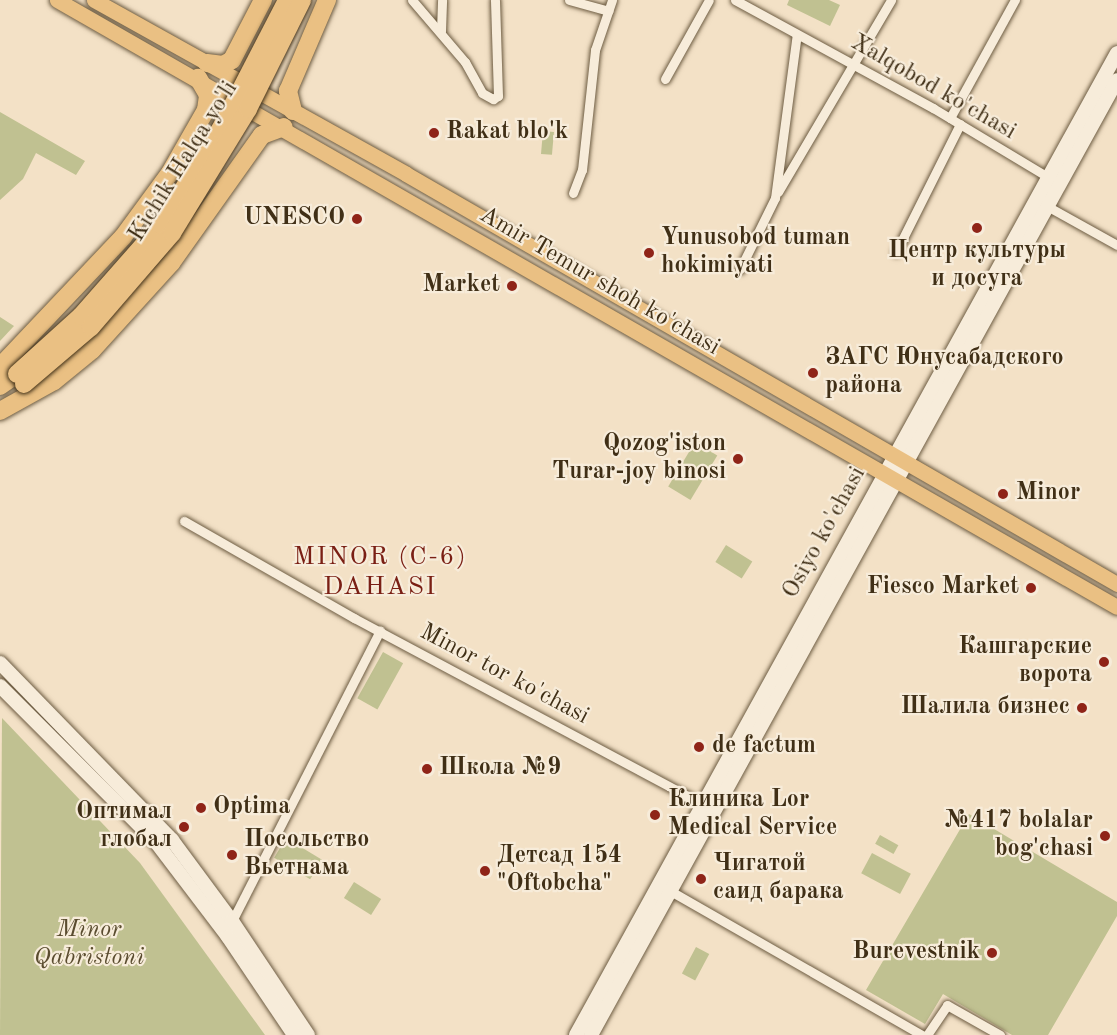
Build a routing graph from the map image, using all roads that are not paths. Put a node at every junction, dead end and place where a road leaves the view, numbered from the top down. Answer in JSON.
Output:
{"nodes":[{"id":1,"x":57,"y":0,"type":"edge"},
{"id":2,"x":93,"y":0,"type":"edge"},
{"id":3,"x":263,"y":0,"type":"edge"},
{"id":4,"x":268,"y":0,"type":"edge"},
{"id":5,"x":287,"y":0,"type":"edge"},
{"id":6,"x":302,"y":0,"type":"edge"},
{"id":7,"x":412,"y":0,"type":"edge"},
{"id":8,"x":442,"y":0,"type":"edge"},
{"id":9,"x":495,"y":0,"type":"edge"},
{"id":10,"x":569,"y":0,"type":"edge"},
{"id":11,"x":612,"y":0,"type":"edge"},
{"id":12,"x":709,"y":0,"type":"edge"},
{"id":13,"x":735,"y":0,"type":"edge"},
{"id":14,"x":891,"y":0,"type":"edge"},
{"id":15,"x":1015,"y":0,"type":"edge"},
{"id":16,"x":323,"y":8,"type":"edge"},
{"id":17,"x":609,"y":11,"type":"junction"},
{"id":18,"x":441,"y":31,"type":"junction"},
{"id":19,"x":797,"y":34,"type":"junction"},
{"id":20,"x":240,"y":45,"type":"junction"},
{"id":21,"x":1117,"y":53,"type":"edge"},
{"id":22,"x":853,"y":64,"type":"junction"},
{"id":23,"x":203,"y":71,"type":"junction"},
{"id":24,"x":296,"y":73,"type":"junction"},
{"id":25,"x":665,"y":79,"type":"dead end"},
{"id":26,"x":1117,"y":80,"type":"edge"},
{"id":27,"x":293,"y":111,"type":"junction"},
{"id":28,"x":950,"y":118,"type":"junction"},
{"id":29,"x":202,"y":119,"type":"junction"},
{"id":30,"x":960,"y":124,"type":"junction"},
{"id":31,"x":284,"y":127,"type":"junction"},
{"id":32,"x":247,"y":157,"type":"junction"},
{"id":33,"x":170,"y":173,"type":"junction"},
{"id":34,"x":1048,"y":177,"type":"junction"},
{"id":35,"x":573,"y":193,"type":"dead end"},
{"id":36,"x":774,"y":198,"type":"junction"},
{"id":37,"x":454,"y":202,"type":"junction"},
{"id":38,"x":215,"y":204,"type":"junction"},
{"id":39,"x":1047,"y":206,"type":"junction"},
{"id":40,"x":445,"y":219,"type":"junction"},
{"id":41,"x":1117,"y":245,"type":"edge"},
{"id":42,"x":896,"y":252,"type":"dead end"},
{"id":43,"x":740,"y":269,"type":"dead end"},
{"id":44,"x":745,"y":369,"type":"junction"},
{"id":45,"x":13,"y":375,"type":"edge"},
{"id":46,"x":0,"y":386,"type":"edge"},
{"id":47,"x":736,"y":387,"type":"junction"},
{"id":48,"x":0,"y":403,"type":"edge"},
{"id":49,"x":0,"y":411,"type":"edge"},
{"id":50,"x":899,"y":459,"type":"junction"},
{"id":51,"x":890,"y":476,"type":"junction"},
{"id":52,"x":184,"y":520,"type":"dead end"},
{"id":53,"x":1117,"y":584,"type":"edge"},
{"id":54,"x":1117,"y":607,"type":"edge"},
{"id":55,"x":380,"y":630,"type":"junction"},
{"id":56,"x":0,"y":663,"type":"edge"},
{"id":57,"x":0,"y":686,"type":"edge"},
{"id":58,"x":708,"y":807,"type":"junction"},
{"id":59,"x":664,"y":887,"type":"junction"},
{"id":60,"x":232,"y":921,"type":"junction"},
{"id":61,"x":294,"y":1035,"type":"edge"},
{"id":62,"x":308,"y":1035,"type":"edge"},
{"id":63,"x":576,"y":1035,"type":"edge"},
{"id":64,"x":591,"y":1035,"type":"edge"},
{"id":65,"x":922,"y":1035,"type":"edge"},
{"id":66,"x":927,"y":1035,"type":"edge"},
{"id":67,"x":1000,"y":1035,"type":"edge"}],
"edges":[{"from":1,"to":23,"type":"main road","name":"Amir Temur shoh ko'chasi"},
{"from":2,"to":23,"type":"main road","name":"Amir Temur shoh ko'chasi"},
{"from":3,"to":20,"type":"highway"},
{"from":4,"to":16,"type":"highway"},
{"from":5,"to":45,"type":"highway","name":"Kichik Halqa yo'li","bridge":true},
{"from":6,"to":45,"type":"highway","name":"Kichik Halqa yo'li","bridge":true},
{"from":7,"to":18,"type":"street"},
{"from":8,"to":18,"type":"street"},
{"from":9,"to":18,"type":"street"},
{"from":10,"to":17,"type":"street"},
{"from":11,"to":17,"type":"street"},
{"from":12,"to":25,"type":"street"},
{"from":13,"to":19,"type":"street","name":"Xalqobod ko'chasi"},
{"from":14,"to":22,"type":"street"},
{"from":15,"to":28,"type":"street"},
{"from":16,"to":24,"type":"highway"},
{"from":17,"to":35,"type":"street"},
{"from":19,"to":22,"type":"street","name":"Xalqobod ko'chasi"},
{"from":19,"to":36,"type":"street"},
{"from":20,"to":23,"type":"highway"},
{"from":20,"to":24,"type":"highway"},
{"from":21,"to":34,"type":"main road","name":"Osiyo ko'chasi"},
{"from":22,"to":28,"type":"street","name":"Xalqobod ko'chasi"},
{"from":22,"to":36,"type":"street"},
{"from":23,"to":27,"type":"main road","name":"Amir Temur shoh ko'chasi"},
{"from":23,"to":29,"type":"highway"},
{"from":23,"to":31,"type":"main road","name":"Amir Temur shoh ko'chasi"},
{"from":24,"to":27,"type":"highway"},
{"from":26,"to":39,"type":"main road","name":"Osiyo ko'chasi"},
{"from":27,"to":37,"type":"main road","name":"Amir Temur shoh ko'chasi"},
{"from":28,"to":30,"type":"street","name":"Xalqobod ko'chasi"},
{"from":29,"to":32,"type":"highway"},
{"from":29,"to":33,"type":"highway"},
{"from":30,"to":34,"type":"street","name":"Xalqobod ko'chasi"},
{"from":30,"to":42,"type":"street"},
{"from":31,"to":32,"type":"highway"},
{"from":31,"to":40,"type":"main road","name":"Amir Temur shoh ko'chasi"},
{"from":32,"to":38,"type":"highway"},
{"from":33,"to":38,"type":"highway"},
{"from":33,"to":45,"type":"highway"},
{"from":34,"to":50,"type":"main road","name":"Osiyo ko'chasi"},
{"from":36,"to":43,"type":"street"},
{"from":37,"to":40,"type":"main road"},
{"from":37,"to":44,"type":"main road","name":"Amir Temur shoh ko'chasi"},
{"from":38,"to":49,"type":"highway"},
{"from":39,"to":41,"type":"street"},
{"from":39,"to":50,"type":"main road","name":"Osiyo ko'chasi"},
{"from":40,"to":47,"type":"main road","name":"Amir Temur shoh ko'chasi"},
{"from":44,"to":47,"type":"main road"},
{"from":44,"to":50,"type":"main road","name":"Amir Temur shoh ko'chasi"},
{"from":45,"to":46,"type":"highway","name":"Kichik Halqa yo'li"},
{"from":45,"to":48,"type":"highway","name":"Kichik Halqa yo'li"},
{"from":47,"to":51,"type":"main road","name":"Amir Temur shoh ko'chasi"},
{"from":50,"to":51,"type":"main road","name":"Osiyo ko'chasi"},
{"from":50,"to":53,"type":"main road","name":"Amir Temur shoh ko'chasi"},
{"from":51,"to":54,"type":"main road","name":"Amir Temur shoh ko'chasi"},
{"from":51,"to":58,"type":"main road","name":"Osiyo ko'chasi"},
{"from":52,"to":55,"type":"street","name":"Minor tor ko'chasi"},
{"from":55,"to":58,"type":"street","name":"Minor tor ko'chasi"},
{"from":55,"to":60,"type":"street"},
{"from":56,"to":60,"type":"main road"},
{"from":57,"to":61,"type":"main road"},
{"from":58,"to":59,"type":"main road","name":"Osiyo ko'chasi"},
{"from":59,"to":63,"type":"main road","name":"Osiyo ko'chasi"},
{"from":59,"to":64,"type":"main road","name":"Osiyo ko'chasi"},
{"from":59,"to":65,"type":"street"},
{"from":60,"to":62,"type":"main road"},
{"from":66,"to":67,"type":"street"}]}
